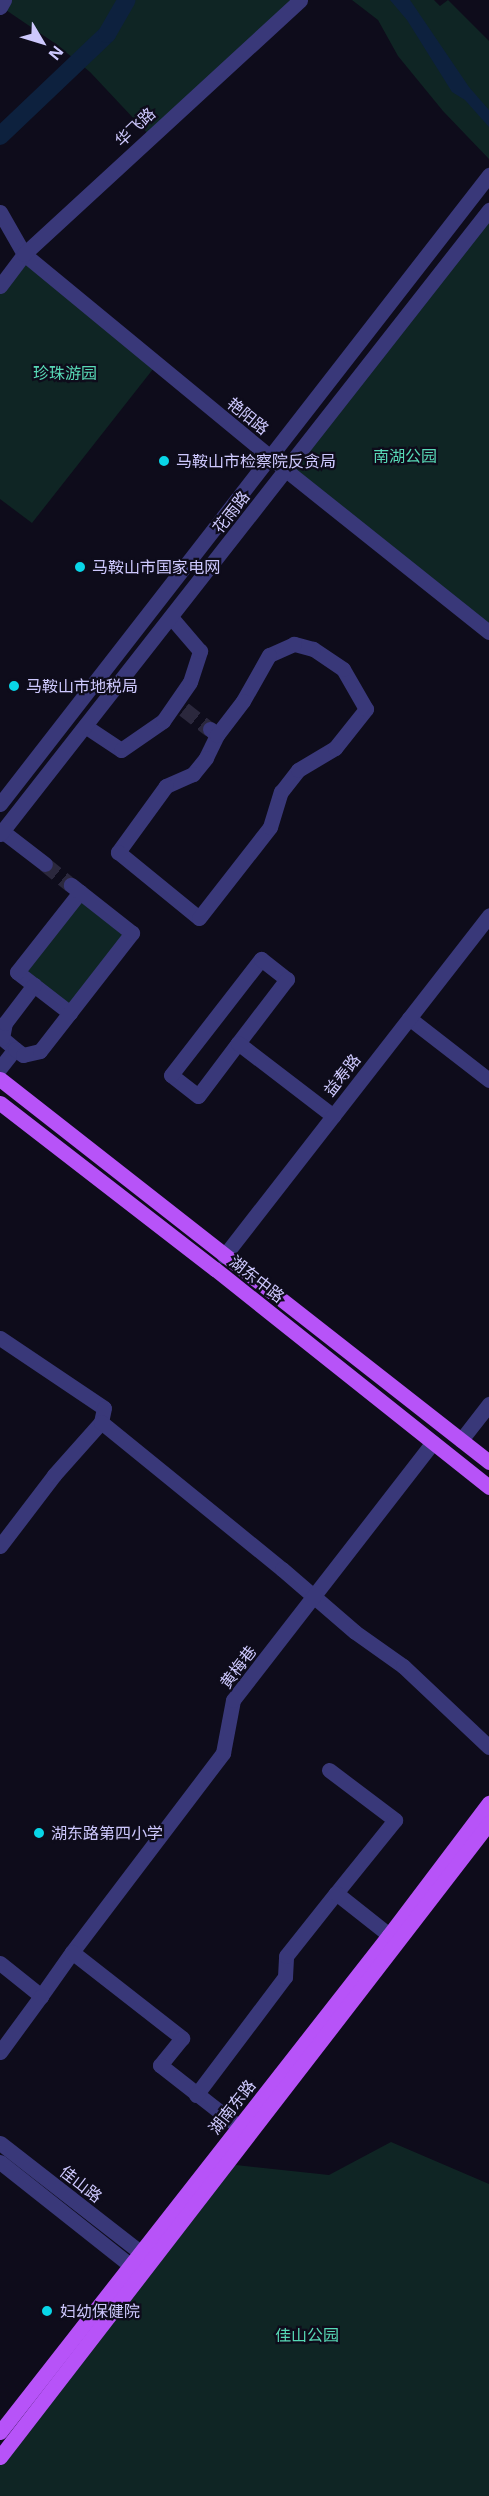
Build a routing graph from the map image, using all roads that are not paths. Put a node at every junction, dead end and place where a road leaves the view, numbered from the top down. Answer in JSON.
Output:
{"nodes":[{"id":1,"x":4,"y":0,"type":"edge"},
{"id":2,"x":300,"y":0,"type":"edge"},
{"id":3,"x":0,"y":7,"type":"edge"},
{"id":4,"x":489,"y":176,"type":"edge"},
{"id":5,"x":489,"y":210,"type":"edge"},
{"id":6,"x":0,"y":212,"type":"edge"},
{"id":7,"x":24,"y":254,"type":"junction"},
{"id":8,"x":0,"y":286,"type":"edge"},
{"id":9,"x":270,"y":457,"type":"junction"},
{"id":10,"x":287,"y":471,"type":"junction"},
{"id":11,"x":171,"y":617,"type":"junction"},
{"id":12,"x":489,"y":632,"type":"edge"},
{"id":13,"x":84,"y":726,"type":"junction"},
{"id":14,"x":214,"y":732,"type":"joint"},
{"id":15,"x":0,"y":804,"type":"edge"},
{"id":16,"x":1,"y":833,"type":"edge"},
{"id":17,"x":45,"y":864,"type":"tunnel mouth"},
{"id":18,"x":489,"y":915,"type":"edge"},
{"id":19,"x":34,"y":985,"type":"junction"},
{"id":20,"x":70,"y":1013,"type":"junction"},
{"id":21,"x":409,"y":1018,"type":"junction"},
{"id":22,"x":238,"y":1043,"type":"junction"},
{"id":23,"x":15,"y":1049,"type":"junction"},
{"id":24,"x":0,"y":1068,"type":"edge"},
{"id":25,"x":0,"y":1079,"type":"edge"},
{"id":26,"x":489,"y":1080,"type":"edge"},
{"id":27,"x":0,"y":1103,"type":"edge"},
{"id":28,"x":333,"y":1116,"type":"junction"},
{"id":29,"x":225,"y":1256,"type":"junction"},
{"id":30,"x":0,"y":1338,"type":"edge"},
{"id":31,"x":489,"y":1404,"type":"edge"},
{"id":32,"x":101,"y":1422,"type":"junction"},
{"id":33,"x":461,"y":1440,"type":"junction"},
{"id":34,"x":433,"y":1442,"type":"junction"},
{"id":35,"x":489,"y":1462,"type":"edge"},
{"id":36,"x":489,"y":1487,"type":"edge"},
{"id":37,"x":0,"y":1546,"type":"edge"},
{"id":38,"x":314,"y":1597,"type":"junction"},
{"id":39,"x":489,"y":1747,"type":"edge"},
{"id":40,"x":329,"y":1770,"type":"dead end"},
{"id":41,"x":489,"y":1803,"type":"edge"},
{"id":42,"x":489,"y":1823,"type":"edge"},
{"id":43,"x":336,"y":1893,"type":"junction"},
{"id":44,"x":389,"y":1935,"type":"junction"},
{"id":45,"x":72,"y":1952,"type":"junction"},
{"id":46,"x":0,"y":1963,"type":"edge"},
{"id":47,"x":41,"y":1996,"type":"junction"},
{"id":48,"x":0,"y":2052,"type":"edge"},
{"id":49,"x":196,"y":2095,"type":"junction"},
{"id":50,"x":239,"y":2127,"type":"junction"},
{"id":51,"x":0,"y":2143,"type":"edge"},
{"id":52,"x":0,"y":2162,"type":"edge"},
{"id":53,"x":140,"y":2252,"type":"junction"},
{"id":54,"x":130,"y":2265,"type":"junction"},
{"id":55,"x":0,"y":2432,"type":"edge"},
{"id":56,"x":0,"y":2457,"type":"edge"}],
"edges":[{"from":1,"to":3,"type":"street"},
{"from":2,"to":7,"type":"street","name":"华飞路"},
{"from":4,"to":9,"type":"street"},
{"from":5,"to":10,"type":"street","name":"花雨路"},
{"from":6,"to":7,"type":"street","name":"艳阳路"},
{"from":7,"to":8,"type":"street","name":"华飞路"},
{"from":7,"to":9,"type":"street","name":"艳阳路"},
{"from":9,"to":10,"type":"street","name":"艳阳路"},
{"from":9,"to":15,"type":"street"},
{"from":10,"to":11,"type":"street","name":"花雨路"},
{"from":10,"to":12,"type":"street","name":"艳阳路"},
{"from":11,"to":13,"type":"street","name":"花雨路"},
{"from":11,"to":13,"type":"street"},
{"from":13,"to":16,"type":"street","name":"花雨路"},
{"from":14,"to":14,"type":"street"},
{"from":16,"to":17,"type":"street"},
{"from":18,"to":21,"type":"street","name":"益寿路"},
{"from":19,"to":20,"type":"street"},
{"from":19,"to":20,"type":"street"},
{"from":19,"to":23,"type":"street"},
{"from":20,"to":23,"type":"street"},
{"from":21,"to":26,"type":"street"},
{"from":21,"to":28,"type":"street","name":"益寿路"},
{"from":22,"to":22,"type":"street"},
{"from":22,"to":28,"type":"street"},
{"from":23,"to":24,"type":"street"},
{"from":25,"to":29,"type":"main road","name":"湖东中路"},
{"from":27,"to":34,"type":"main road","name":"湖东中路"},
{"from":28,"to":29,"type":"street","name":"益寿路"},
{"from":29,"to":33,"type":"main road","name":"湖东中路"},
{"from":30,"to":32,"type":"street"},
{"from":31,"to":33,"type":"street"},
{"from":32,"to":37,"type":"street"},
{"from":32,"to":38,"type":"street"},
{"from":33,"to":35,"type":"main road","name":"湖东中路"},
{"from":34,"to":36,"type":"main road","name":"湖东中路"},
{"from":34,"to":38,"type":"street","name":"黄梅巷"},
{"from":38,"to":39,"type":"street"},
{"from":38,"to":45,"type":"street","name":"黄梅巷"},
{"from":40,"to":43,"type":"street"},
{"from":41,"to":44,"type":"main road","name":"湖南东路"},
{"from":42,"to":56,"type":"main road"},
{"from":43,"to":44,"type":"street"},
{"from":43,"to":49,"type":"street"},
{"from":44,"to":50,"type":"main road","name":"湖南东路"},
{"from":45,"to":47,"type":"street","name":"黄梅巷"},
{"from":45,"to":49,"type":"street"},
{"from":46,"to":47,"type":"street"},
{"from":47,"to":48,"type":"street"},
{"from":49,"to":50,"type":"street"},
{"from":50,"to":53,"type":"main road","name":"湖南东路"},
{"from":51,"to":53,"type":"street","name":"佳山路"},
{"from":52,"to":54,"type":"street","name":"佳山路"},
{"from":53,"to":54,"type":"main road","name":"湖南东路"},
{"from":54,"to":55,"type":"main road","name":"湖南东路"}]}
